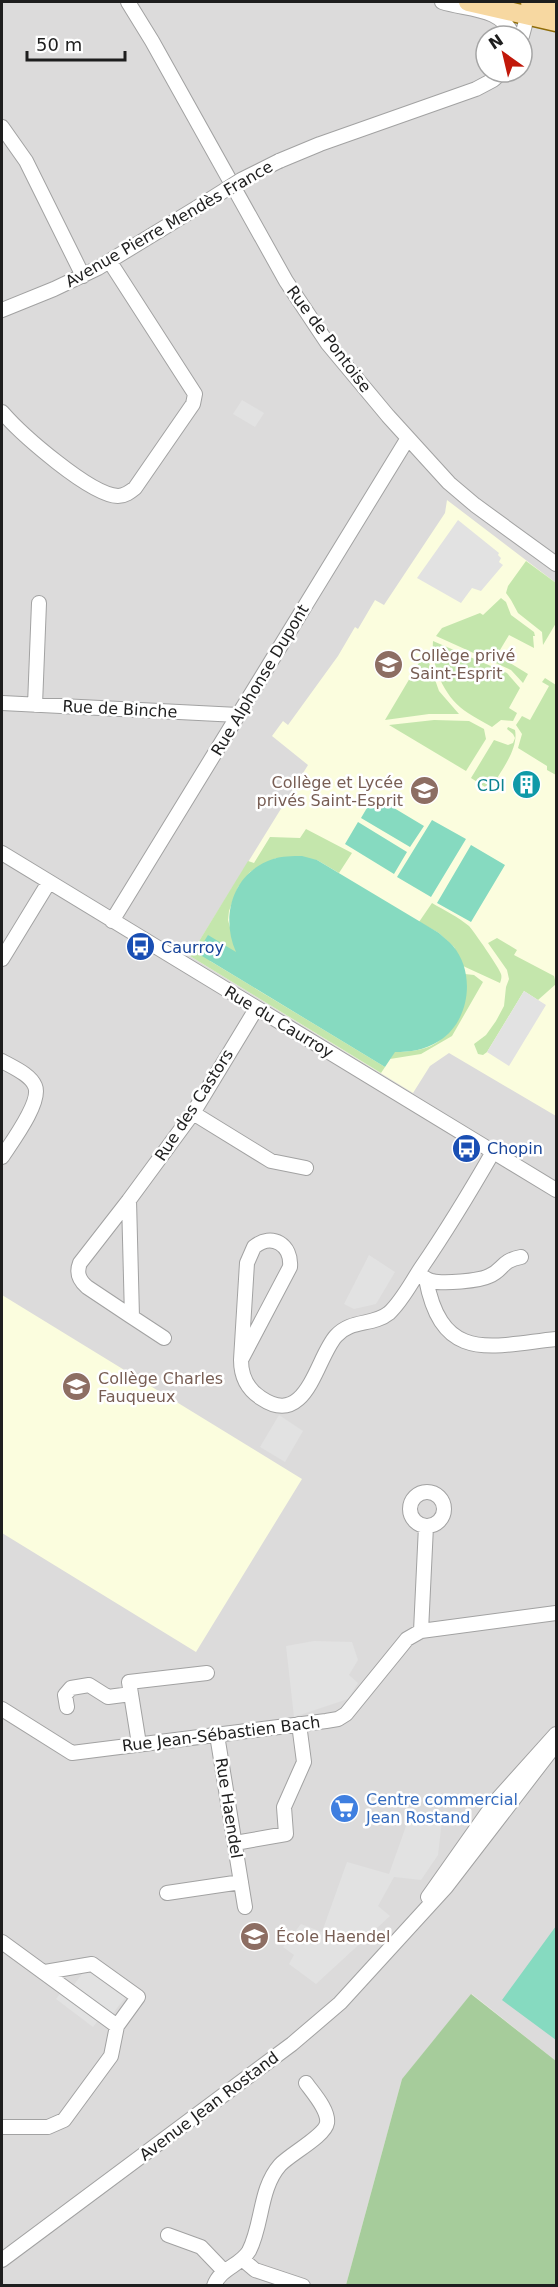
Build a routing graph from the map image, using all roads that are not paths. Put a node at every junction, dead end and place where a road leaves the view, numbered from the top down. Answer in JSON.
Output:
{"nodes":[{"id":1,"x":128,"y":2,"type":"edge"},
{"id":2,"x":442,"y":2,"type":"edge"},
{"id":3,"x":468,"y":2,"type":"edge"},
{"id":4,"x":530,"y":6,"type":"edge"},
{"id":5,"x":556,"y":6,"type":"edge"},
{"id":6,"x":556,"y":22,"type":"edge"},
{"id":7,"x":507,"y":24,"type":"edge"},
{"id":8,"x":525,"y":24,"type":"edge"},
{"id":9,"x":484,"y":84,"type":"edge"},
{"id":10,"x":2,"y":128,"type":"edge"},
{"id":11,"x":2,"y":147,"type":"edge"},
{"id":12,"x":18,"y":147,"type":"junction"},
{"id":13,"x":110,"y":262,"type":"junction"},
{"id":14,"x":83,"y":276,"type":"junction"},
{"id":15,"x":2,"y":310,"type":"edge"},
{"id":16,"x":2,"y":412,"type":"edge"},
{"id":17,"x":408,"y":438,"type":"junction"},
{"id":18,"x":556,"y":564,"type":"edge"},
{"id":19,"x":39,"y":603,"type":"dead end"},
{"id":20,"x":2,"y":703,"type":"edge"},
{"id":21,"x":35,"y":705,"type":"junction"},
{"id":22,"x":238,"y":715,"type":"junction"},
{"id":23,"x":2,"y":853,"type":"edge"},
{"id":24,"x":49,"y":882,"type":"junction"},
{"id":25,"x":112,"y":921,"type":"junction"},
{"id":26,"x":2,"y":959,"type":"edge"},
{"id":27,"x":256,"y":1009,"type":"junction"},
{"id":28,"x":2,"y":1061,"type":"edge"},
{"id":29,"x":193,"y":1113,"type":"junction"},
{"id":30,"x":493,"y":1152,"type":"junction"},
{"id":31,"x":2,"y":1157,"type":"edge"},
{"id":32,"x":306,"y":1168,"type":"dead end"},
{"id":33,"x":556,"y":1190,"type":"edge"},
{"id":34,"x":129,"y":1200,"type":"junction"},
{"id":35,"x":521,"y":1257,"type":"dead end"},
{"id":36,"x":422,"y":1276,"type":"junction"},
{"id":37,"x":132,"y":1317,"type":"junction"},
{"id":38,"x":164,"y":1338,"type":"dead end"},
{"id":39,"x":556,"y":1339,"type":"edge"},
{"id":40,"x":241,"y":1360,"type":"junction"},
{"id":41,"x":426,"y":1526,"type":"dead end"},
{"id":42,"x":556,"y":1613,"type":"edge"},
{"id":43,"x":421,"y":1631,"type":"junction"},
{"id":44,"x":207,"y":1673,"type":"dead end"},
{"id":45,"x":131,"y":1694,"type":"junction"},
{"id":46,"x":67,"y":1707,"type":"dead end"},
{"id":47,"x":2,"y":1709,"type":"edge"},
{"id":48,"x":299,"y":1724,"type":"junction"},
{"id":49,"x":556,"y":1734,"type":"edge"},
{"id":50,"x":217,"y":1735,"type":"junction"},
{"id":51,"x":139,"y":1744,"type":"junction"},
{"id":52,"x":556,"y":1744,"type":"edge"},
{"id":53,"x":235,"y":1843,"type":"junction"},
{"id":54,"x":241,"y":1882,"type":"junction"},
{"id":55,"x":167,"y":1893,"type":"dead end"},
{"id":56,"x":245,"y":1907,"type":"dead end"},
{"id":57,"x":401,"y":1936,"type":"junction"},
{"id":58,"x":2,"y":1941,"type":"edge"},
{"id":59,"x":45,"y":1972,"type":"junction"},
{"id":60,"x":117,"y":2026,"type":"junction"},
{"id":61,"x":306,"y":2083,"type":"dead end"},
{"id":62,"x":2,"y":2127,"type":"edge"},
{"id":63,"x":168,"y":2235,"type":"dead end"},
{"id":64,"x":242,"y":2259,"type":"junction"},
{"id":65,"x":2,"y":2260,"type":"edge"},
{"id":66,"x":224,"y":2271,"type":"junction"},
{"id":67,"x":214,"y":2286,"type":"edge"},
{"id":68,"x":303,"y":2286,"type":"edge"}],
"edges":[{"from":1,"to":17,"type":"street","name":"Rue de Pontoise"},
{"from":2,"to":7,"type":"street"},
{"from":3,"to":4,"type":"main road"},
{"from":4,"to":5,"type":"main road"},
{"from":4,"to":6,"type":"main road"},
{"from":4,"to":8,"type":"street"},
{"from":9,"to":13,"type":"street","name":"Avenue Pierre Mendès France","bridge":true},
{"from":10,"to":12,"type":"street"},
{"from":11,"to":12,"type":"street"},
{"from":12,"to":14,"type":"street"},
{"from":13,"to":14,"type":"street","name":"Avenue Pierre Mendès France"},
{"from":13,"to":16,"type":"street"},
{"from":14,"to":15,"type":"street","name":"Avenue Pierre Mendès France"},
{"from":17,"to":18,"type":"street","name":"Rue de Pontoise"},
{"from":17,"to":22,"type":"street","name":"Rue Alphonse Dupont"},
{"from":19,"to":21,"type":"street"},
{"from":20,"to":21,"type":"street","name":"Rue de Binche"},
{"from":21,"to":22,"type":"street","name":"Rue de Binche"},
{"from":22,"to":25,"type":"street","name":"Rue Alphonse Dupont"},
{"from":23,"to":24,"type":"street","name":"Rue du Caurroy"},
{"from":24,"to":25,"type":"street","name":"Rue du Caurroy"},
{"from":24,"to":26,"type":"street"},
{"from":25,"to":27,"type":"street","name":"Rue du Caurroy"},
{"from":27,"to":29,"type":"street","name":"Rue des Castors"},
{"from":27,"to":30,"type":"street","name":"Rue du Caurroy"},
{"from":28,"to":31,"type":"street"},
{"from":29,"to":32,"type":"street"},
{"from":29,"to":34,"type":"street","name":"Rue des Castors"},
{"from":30,"to":33,"type":"street","name":"Rue du Caurroy"},
{"from":30,"to":36,"type":"street"},
{"from":34,"to":37,"type":"street"},
{"from":34,"to":37,"type":"street","name":"Rue des Castors"},
{"from":35,"to":36,"type":"street"},
{"from":36,"to":39,"type":"street"},
{"from":36,"to":40,"type":"street"},
{"from":37,"to":38,"type":"street","name":"Rue des Castors"},
{"from":40,"to":40,"type":"street"},
{"from":41,"to":43,"type":"street"},
{"from":42,"to":43,"type":"street"},
{"from":43,"to":48,"type":"street","name":"Rue Jean-Sébastien Bach"},
{"from":44,"to":45,"type":"street"},
{"from":45,"to":46,"type":"street"},
{"from":45,"to":51,"type":"street"},
{"from":47,"to":51,"type":"street","name":"Rue Jean-Sébastien Bach"},
{"from":48,"to":50,"type":"street","name":"Rue Jean-Sébastien Bach"},
{"from":48,"to":53,"type":"street"},
{"from":49,"to":57,"type":"street","name":"Avenue Jean Rostand"},
{"from":50,"to":51,"type":"street","name":"Rue Jean-Sébastien Bach"},
{"from":50,"to":53,"type":"street","name":"Rue Haendel"},
{"from":52,"to":57,"type":"street","name":"Avenue Jean Rostand"},
{"from":53,"to":54,"type":"street","name":"Rue Haendel"},
{"from":54,"to":55,"type":"street","name":"Rue Haendel"},
{"from":54,"to":56,"type":"street","name":"Rue Haendel"},
{"from":57,"to":65,"type":"street","name":"Avenue Jean Rostand"},
{"from":58,"to":59,"type":"street"},
{"from":59,"to":60,"type":"street"},
{"from":59,"to":60,"type":"street"},
{"from":60,"to":62,"type":"street"},
{"from":61,"to":64,"type":"street"},
{"from":63,"to":66,"type":"street"},
{"from":64,"to":66,"type":"street"},
{"from":64,"to":68,"type":"street"},
{"from":66,"to":67,"type":"street"}]}
